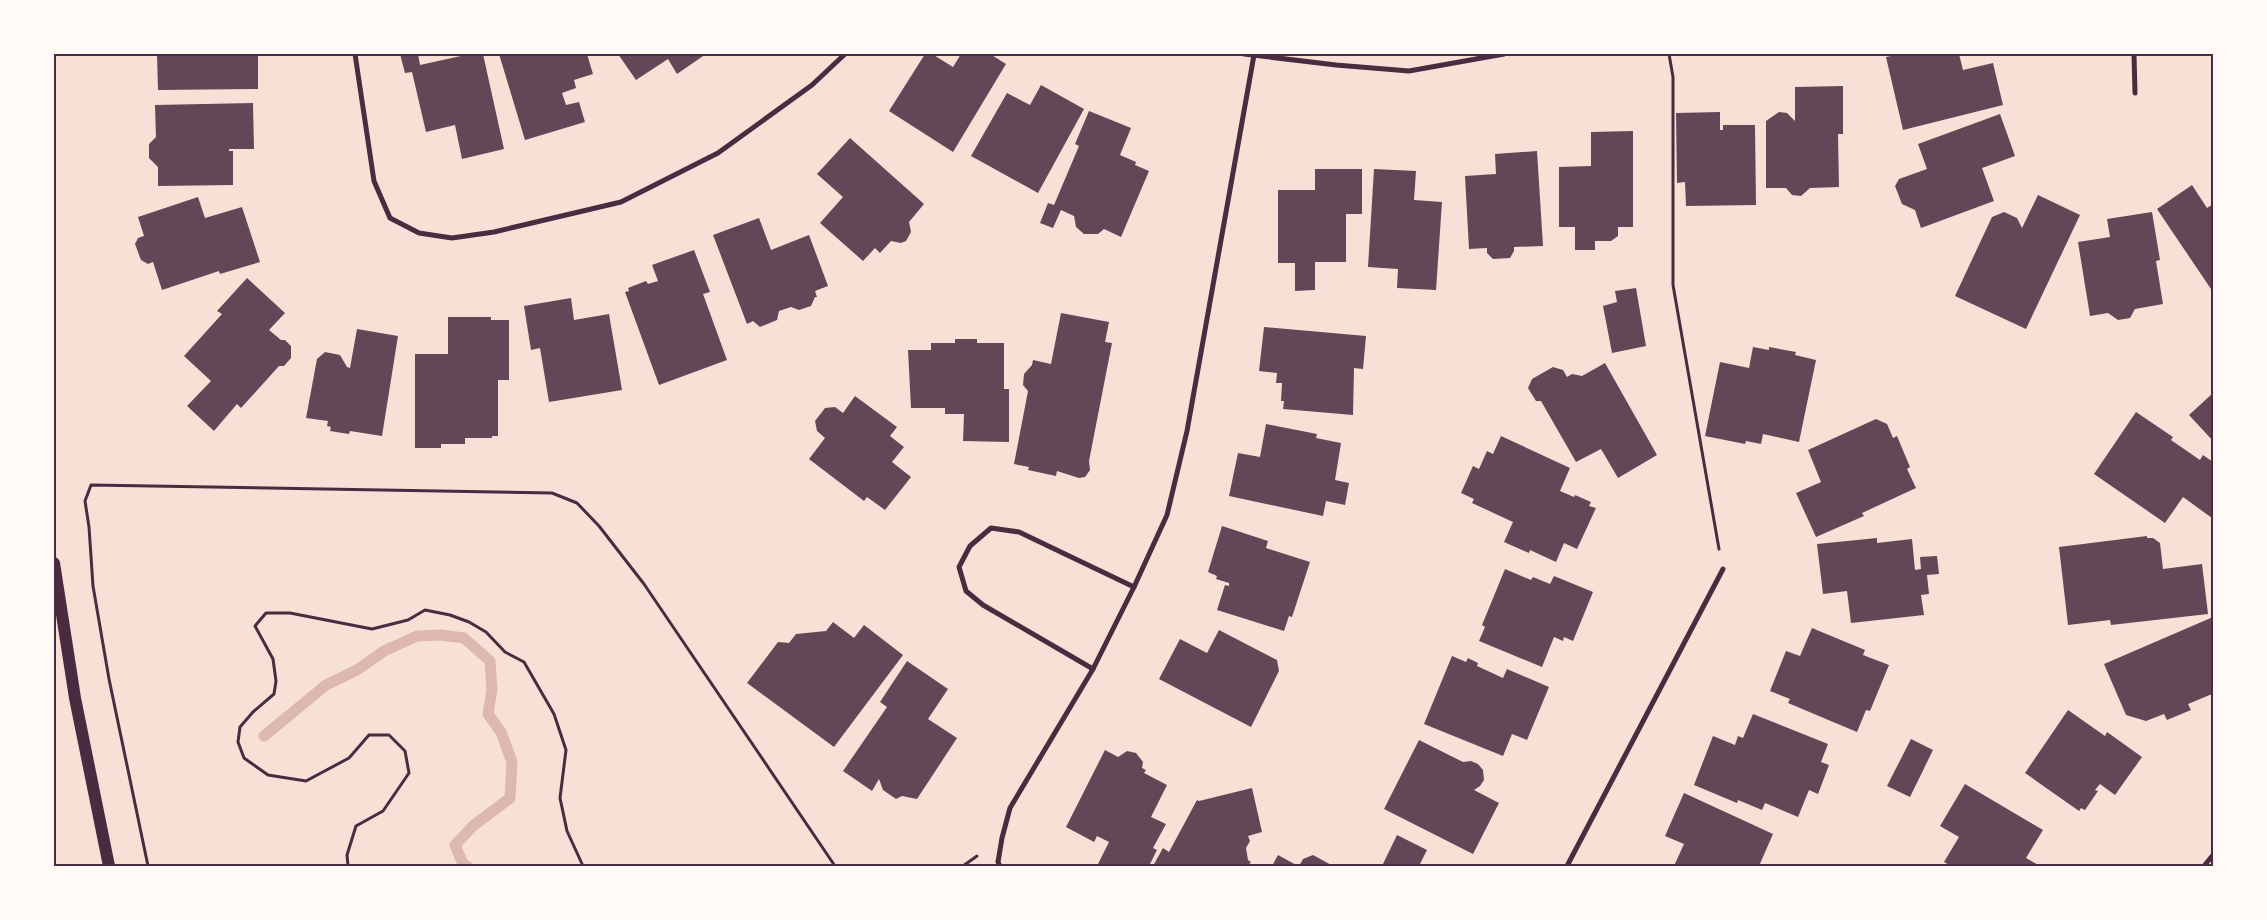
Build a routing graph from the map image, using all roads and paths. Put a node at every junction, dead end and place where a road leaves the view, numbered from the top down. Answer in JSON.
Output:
{"nodes":[{"id":1,"x":355,"y":54,"type":"edge"},
{"id":2,"x":844,"y":54,"type":"edge"},
{"id":3,"x":1244,"y":54,"type":"edge"},
{"id":4,"x":1504,"y":54,"type":"edge"},
{"id":5,"x":1669,"y":54,"type":"edge"},
{"id":6,"x":2134,"y":54,"type":"edge"},
{"id":7,"x":1254,"y":56,"type":"junction"},
{"id":8,"x":2135,"y":93,"type":"dead end"},
{"id":9,"x":54,"y":563,"type":"edge"},
{"id":10,"x":1723,"y":569,"type":"joint"},
{"id":11,"x":1134,"y":587,"type":"junction"},
{"id":12,"x":1093,"y":669,"type":"junction"},
{"id":13,"x":2213,"y":855,"type":"edge"},
{"id":14,"x":999,"y":864,"type":"edge"},
{"id":15,"x":109,"y":866,"type":"edge"},
{"id":16,"x":148,"y":866,"type":"edge"},
{"id":17,"x":348,"y":866,"type":"edge"},
{"id":18,"x":583,"y":866,"type":"edge"},
{"id":19,"x":835,"y":866,"type":"edge"},
{"id":20,"x":1567,"y":866,"type":"edge"},
{"id":21,"x":2204,"y":866,"type":"edge"}],
"edges":[{"from":1,"to":2,"type":"street"},
{"from":3,"to":7,"type":"street"},
{"from":4,"to":7,"type":"street"},
{"from":5,"to":10,"type":"path"},
{"from":6,"to":8,"type":"street"},
{"from":7,"to":11,"type":"street"},
{"from":9,"to":15,"type":"main road"},
{"from":10,"to":20,"type":"street"},
{"from":11,"to":12,"type":"street"},
{"from":11,"to":12,"type":"street"},
{"from":12,"to":14,"type":"street"},
{"from":13,"to":21,"type":"street"},
{"from":16,"to":19,"type":"path"},
{"from":17,"to":18,"type":"path"}]}
